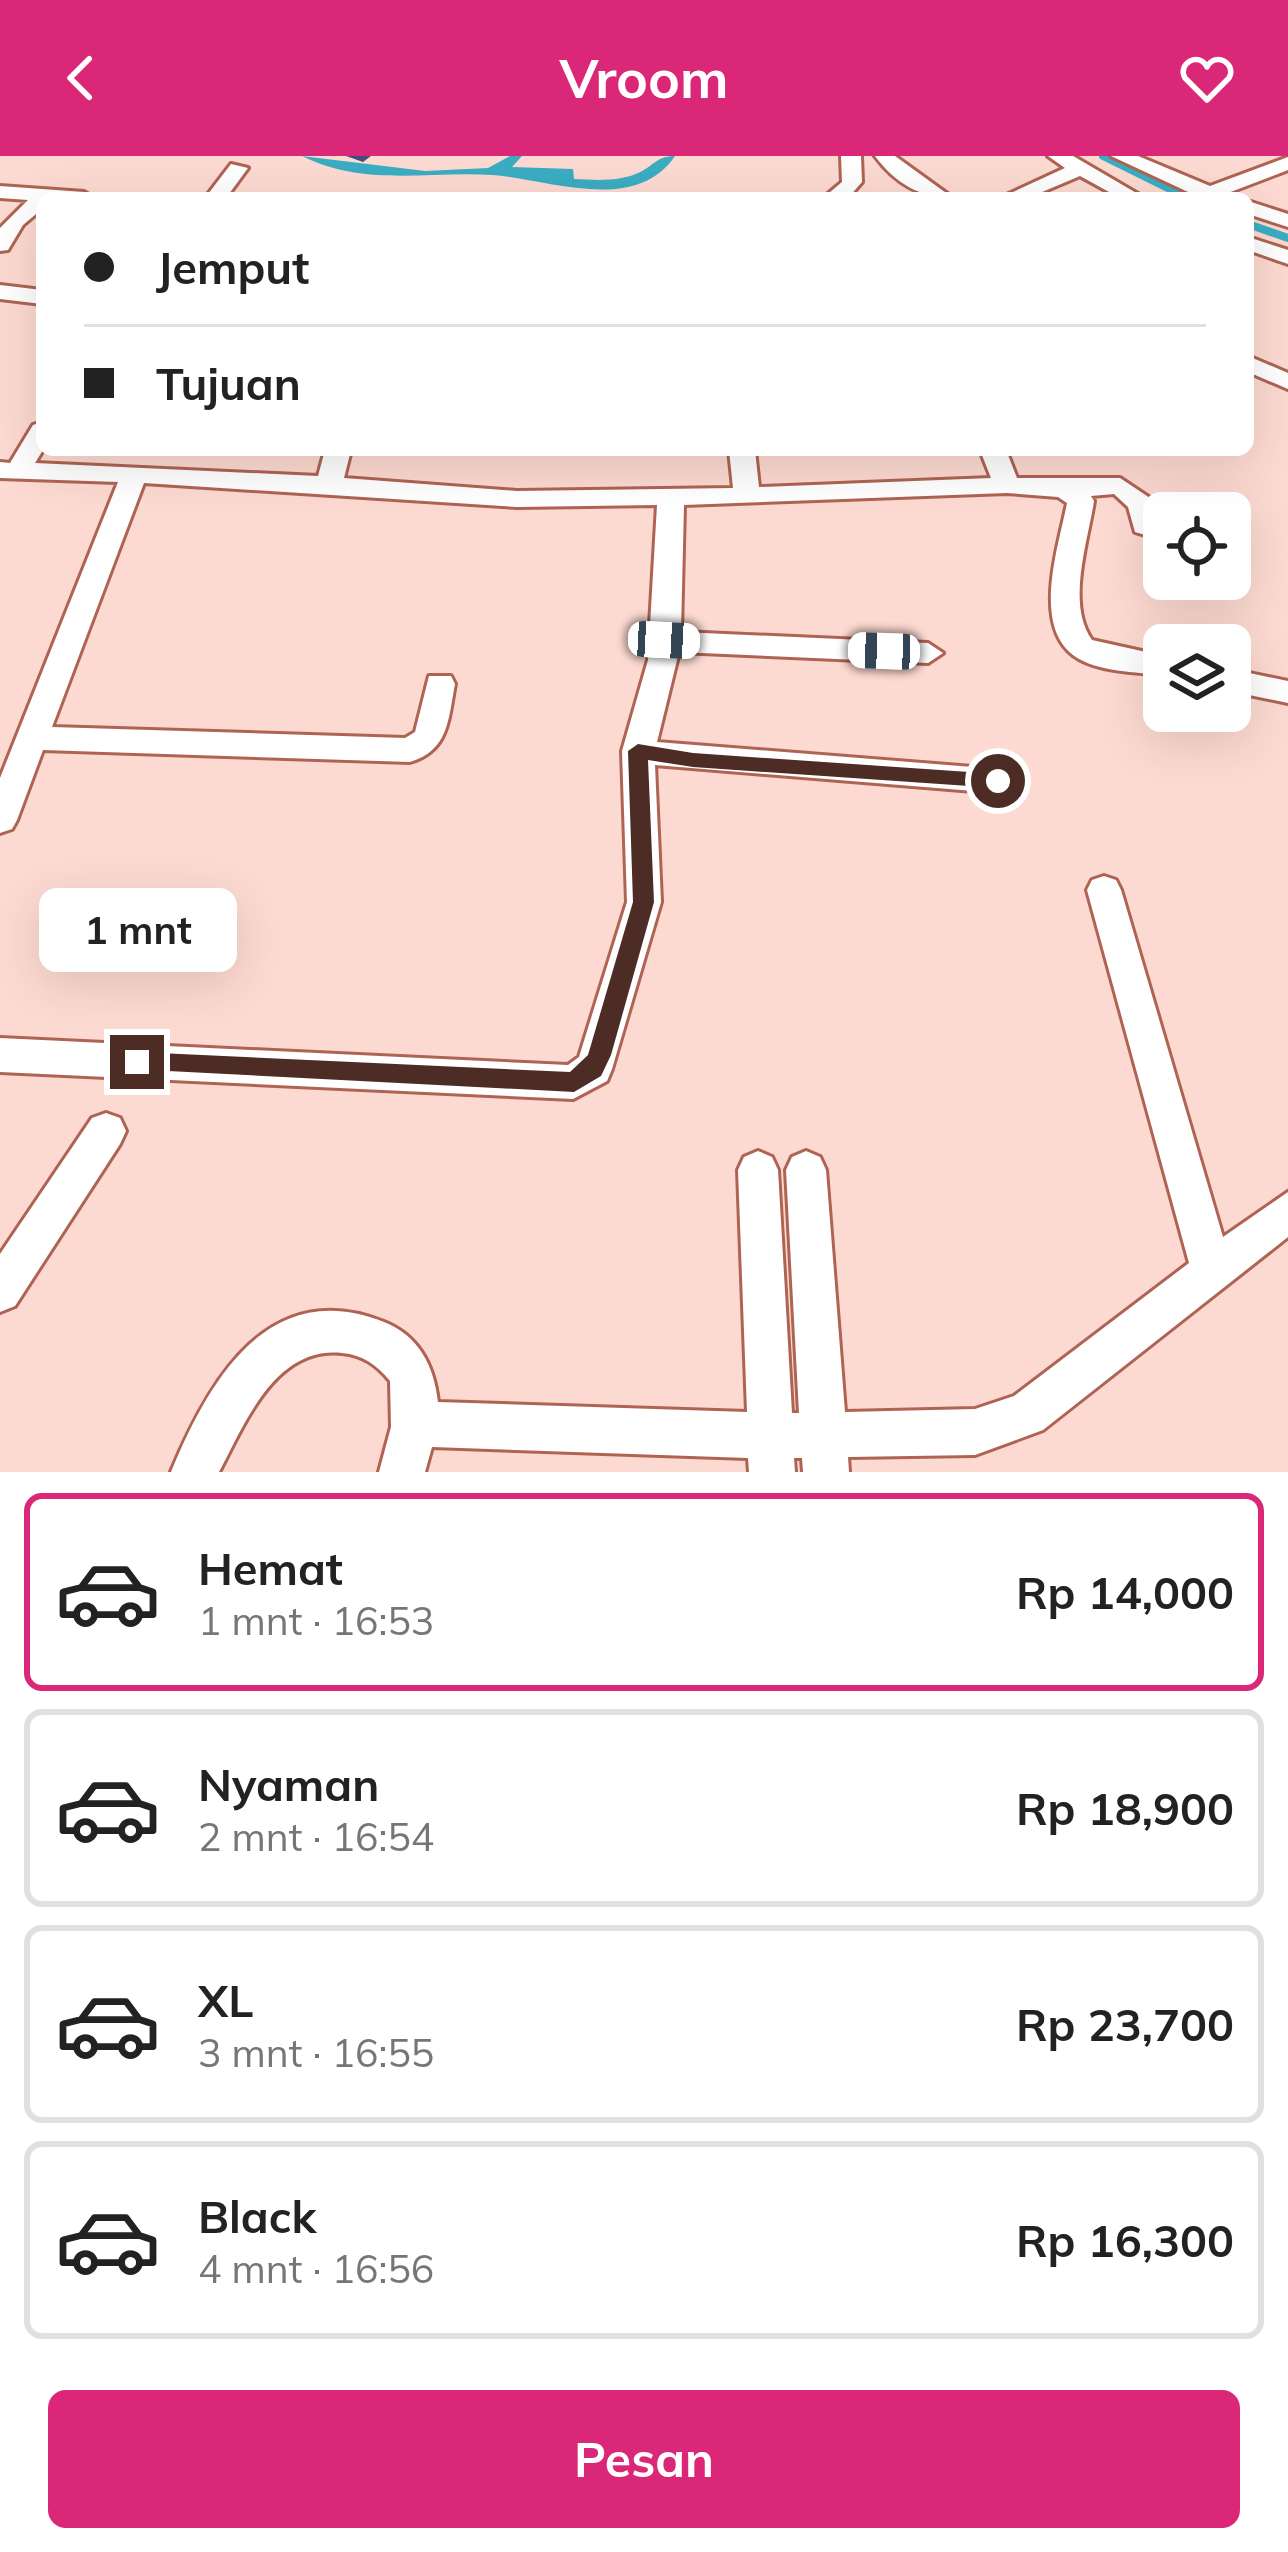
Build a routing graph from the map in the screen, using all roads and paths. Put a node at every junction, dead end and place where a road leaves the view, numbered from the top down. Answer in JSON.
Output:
{"nodes":[{"id":1,"x":851,"y":156,"type":"edge"},
{"id":2,"x":885,"y":156,"type":"edge"},
{"id":3,"x":1058,"y":156,"type":"edge"},
{"id":4,"x":1120,"y":156,"type":"edge"},
{"id":5,"x":1288,"y":163,"type":"edge"},
{"id":6,"x":238,"y":168,"type":"dead end"},
{"id":7,"x":1078,"y":170,"type":"junction"},
{"id":8,"x":0,"y":192,"type":"edge"},
{"id":9,"x":220,"y":192,"type":"edge"},
{"id":10,"x":845,"y":192,"type":"edge"},
{"id":11,"x":933,"y":192,"type":"edge"},
{"id":12,"x":1025,"y":192,"type":"edge"},
{"id":13,"x":1123,"y":192,"type":"edge"},
{"id":14,"x":1206,"y":192,"type":"edge"},
{"id":15,"x":1224,"y":192,"type":"edge"},
{"id":16,"x":36,"y":197,"type":"edge"},
{"id":17,"x":36,"y":205,"type":"edge"},
{"id":18,"x":1254,"y":209,"type":"edge"},
{"id":19,"x":1288,"y":221,"type":"edge"},
{"id":20,"x":0,"y":245,"type":"edge"},
{"id":21,"x":1254,"y":245,"type":"edge"},
{"id":22,"x":1288,"y":257,"type":"edge"},
{"id":23,"x":0,"y":292,"type":"edge"},
{"id":24,"x":36,"y":296,"type":"edge"},
{"id":25,"x":1254,"y":366,"type":"edge"},
{"id":26,"x":1288,"y":382,"type":"edge"},
{"id":27,"x":1254,"y":387,"type":"edge"},
{"id":28,"x":1288,"y":402,"type":"edge"},
{"id":29,"x":36,"y":437,"type":"edge"},
{"id":30,"x":336,"y":456,"type":"edge"},
{"id":31,"x":743,"y":456,"type":"edge"},
{"id":32,"x":995,"y":456,"type":"edge"},
{"id":33,"x":9,"y":470,"type":"edge"},
{"id":34,"x":134,"y":474,"type":"junction"},
{"id":35,"x":329,"y":484,"type":"junction"},
{"id":36,"x":1007,"y":485,"type":"junction"},
{"id":37,"x":1065,"y":489,"type":"junction"},
{"id":38,"x":746,"y":496,"type":"junction"},
{"id":39,"x":671,"y":497,"type":"junction"},
{"id":40,"x":1143,"y":515,"type":"edge"},
{"id":41,"x":664,"y":640,"type":"junction"},
{"id":42,"x":928,"y":653,"type":"dead end"},
{"id":43,"x":1143,"y":662,"type":"edge"},
{"id":44,"x":440,"y":684,"type":"dead end"},
{"id":45,"x":1251,"y":684,"type":"edge"},
{"id":46,"x":1288,"y":692,"type":"edge"},
{"id":47,"x":36,"y":738,"type":"junction"},
{"id":48,"x":638,"y":751,"type":"junction"},
{"id":49,"x":998,"y":781,"type":"dead end"},
{"id":50,"x":8,"y":786,"type":"edge"},
{"id":51,"x":0,"y":820,"type":"edge"},
{"id":52,"x":1104,"y":890,"type":"dead end"},
{"id":53,"x":0,"y":1055,"type":"edge"},
{"id":54,"x":106,"y":1131,"type":"dead end"},
{"id":55,"x":758,"y":1170,"type":"dead end"},
{"id":56,"x":806,"y":1171,"type":"dead end"},
{"id":57,"x":1288,"y":1212,"type":"edge"},
{"id":58,"x":1212,"y":1271,"type":"junction"},
{"id":59,"x":0,"y":1292,"type":"edge"},
{"id":60,"x":417,"y":1424,"type":"junction"},
{"id":61,"x":771,"y":1454,"type":"edge"},
{"id":62,"x":825,"y":1454,"type":"edge"},
{"id":63,"x":194,"y":1472,"type":"edge"},
{"id":64,"x":402,"y":1472,"type":"edge"}],
"edges":[{"from":1,"to":10,"type":"street"},
{"from":2,"to":11,"type":"street"},
{"from":3,"to":7,"type":"street"},
{"from":4,"to":14,"type":"street"},
{"from":5,"to":15,"type":"street"},
{"from":6,"to":9,"type":"street"},
{"from":7,"to":12,"type":"street"},
{"from":7,"to":13,"type":"street"},
{"from":8,"to":16,"type":"street"},
{"from":17,"to":20,"type":"street"},
{"from":18,"to":19,"type":"street"},
{"from":21,"to":22,"type":"street"},
{"from":23,"to":24,"type":"street"},
{"from":25,"to":26,"type":"street"},
{"from":27,"to":28,"type":"street"},
{"from":29,"to":33,"type":"street"},
{"from":30,"to":35,"type":"street"},
{"from":31,"to":38,"type":"street"},
{"from":32,"to":36,"type":"street"},
{"from":33,"to":34,"type":"street"},
{"from":34,"to":35,"type":"street"},
{"from":34,"to":47,"type":"street"},
{"from":35,"to":39,"type":"street"},
{"from":36,"to":37,"type":"street"},
{"from":36,"to":38,"type":"street"},
{"from":37,"to":40,"type":"street"},
{"from":37,"to":43,"type":"street"},
{"from":38,"to":39,"type":"street"},
{"from":39,"to":41,"type":"street"},
{"from":41,"to":42,"type":"street"},
{"from":41,"to":48,"type":"street"},
{"from":44,"to":47,"type":"street"},
{"from":45,"to":46,"type":"street"},
{"from":47,"to":50,"type":"street"},
{"from":48,"to":49,"type":"street"},
{"from":48,"to":53,"type":"street"},
{"from":50,"to":51,"type":"street"},
{"from":52,"to":58,"type":"street"},
{"from":54,"to":59,"type":"street"},
{"from":55,"to":61,"type":"street"},
{"from":56,"to":62,"type":"street"},
{"from":57,"to":58,"type":"street"},
{"from":58,"to":62,"type":"street"},
{"from":60,"to":61,"type":"street"},
{"from":60,"to":63,"type":"street"},
{"from":60,"to":64,"type":"street"},
{"from":61,"to":62,"type":"street"}]}
